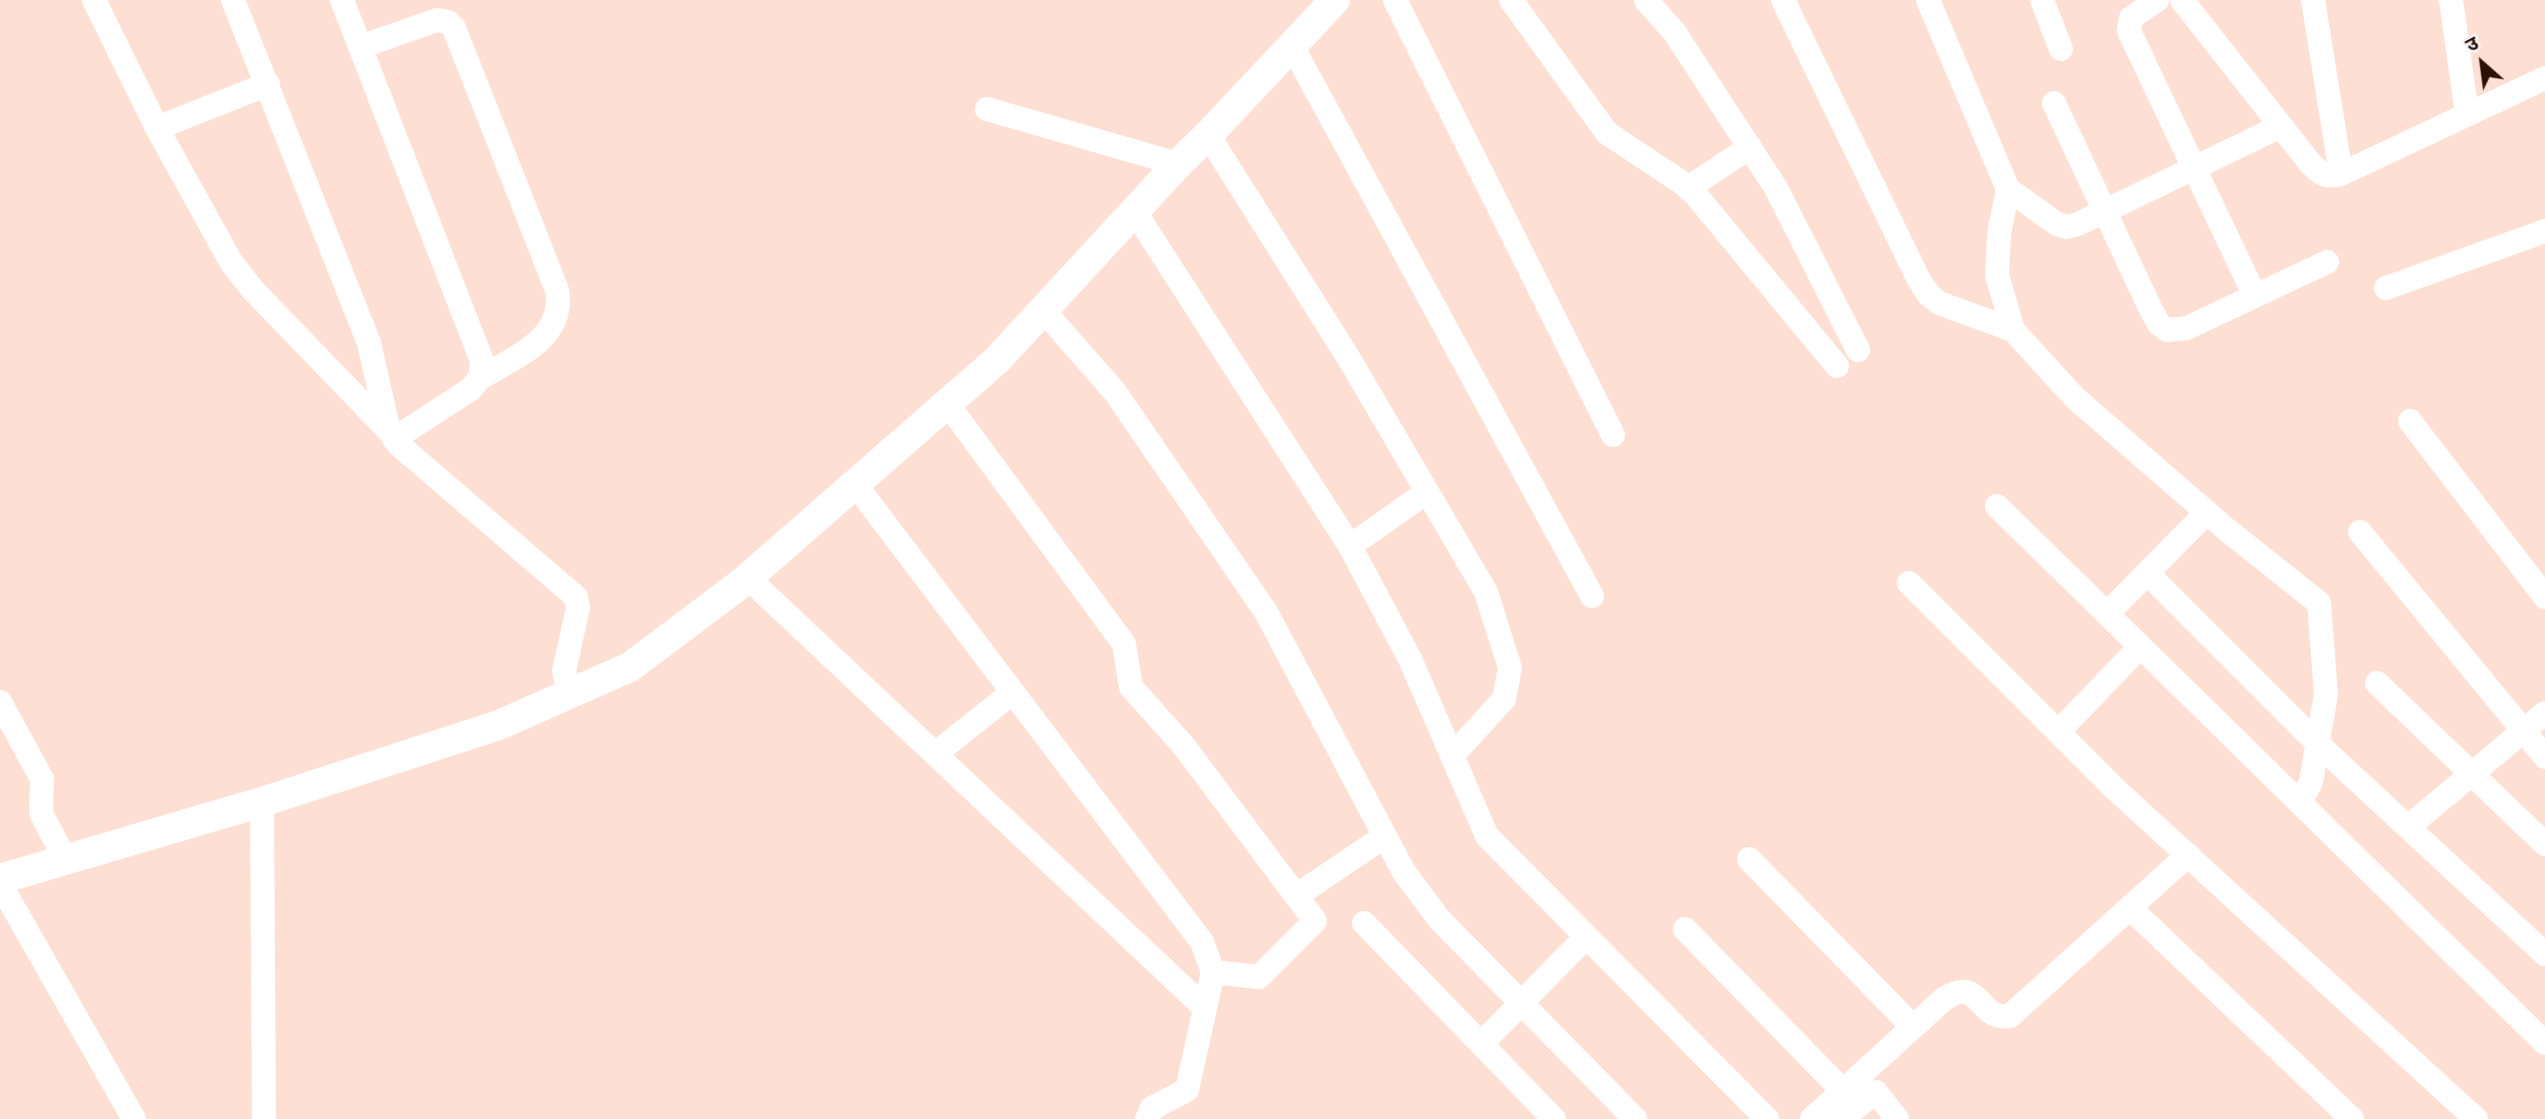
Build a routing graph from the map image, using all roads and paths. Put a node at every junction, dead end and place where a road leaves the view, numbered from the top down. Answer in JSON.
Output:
{"nodes":[{"id":1,"x":94,"y":0,"type":"edge"},
{"id":2,"x":233,"y":0,"type":"edge"},
{"id":3,"x":342,"y":0,"type":"edge"},
{"id":4,"x":1335,"y":0,"type":"edge"},
{"id":5,"x":1395,"y":0,"type":"edge"},
{"id":6,"x":1511,"y":0,"type":"edge"},
{"id":7,"x":1646,"y":0,"type":"edge"},
{"id":8,"x":1783,"y":0,"type":"edge"},
{"id":9,"x":1928,"y":0,"type":"edge"},
{"id":10,"x":2042,"y":0,"type":"edge"},
{"id":11,"x":2157,"y":0,"type":"edge"},
{"id":12,"x":2182,"y":0,"type":"edge"},
{"id":13,"x":2313,"y":0,"type":"edge"},
{"id":14,"x":2451,"y":0,"type":"edge"},
{"id":15,"x":1292,"y":46,"type":"junction"},
{"id":16,"x":360,"y":47,"type":"junction"},
{"id":17,"x":2061,"y":49,"type":"dead end"},
{"id":18,"x":2545,"y":78,"type":"edge"},
{"id":19,"x":268,"y":84,"type":"junction"},
{"id":20,"x":2054,"y":103,"type":"dead end"},
{"id":21,"x":987,"y":108,"type":"dead end"},
{"id":22,"x":2467,"y":114,"type":"junction"},
{"id":23,"x":2281,"y":127,"type":"junction"},
{"id":24,"x":157,"y":128,"type":"junction"},
{"id":25,"x":1208,"y":135,"type":"junction"},
{"id":26,"x":1749,"y":147,"type":"junction"},
{"id":27,"x":1178,"y":164,"type":"junction"},
{"id":28,"x":2194,"y":170,"type":"junction"},
{"id":29,"x":2340,"y":174,"type":"junction"},
{"id":30,"x":1688,"y":188,"type":"junction"},
{"id":31,"x":2008,"y":189,"type":"junction"},
{"id":32,"x":2105,"y":211,"type":"junction"},
{"id":33,"x":1136,"y":212,"type":"junction"},
{"id":34,"x":2545,"y":231,"type":"edge"},
{"id":35,"x":2328,"y":262,"type":"dead end"},
{"id":36,"x":2386,"y":288,"type":"dead end"},
{"id":37,"x":2255,"y":296,"type":"junction"},
{"id":38,"x":1044,"y":310,"type":"junction"},
{"id":39,"x":2012,"y":330,"type":"junction"},
{"id":40,"x":1858,"y":350,"type":"dead end"},
{"id":41,"x":1837,"y":366,"type":"dead end"},
{"id":42,"x":479,"y":379,"type":"junction"},
{"id":43,"x":947,"y":404,"type":"junction"},
{"id":44,"x":2410,"y":421,"type":"dead end"},
{"id":45,"x":391,"y":435,"type":"junction"},
{"id":46,"x":1613,"y":435,"type":"dead end"},
{"id":47,"x":856,"y":484,"type":"junction"},
{"id":48,"x":1427,"y":492,"type":"junction"},
{"id":49,"x":1997,"y":506,"type":"dead end"},
{"id":50,"x":2207,"y":512,"type":"junction"},
{"id":51,"x":2360,"y":532,"type":"dead end"},
{"id":52,"x":1350,"y":546,"type":"junction"},
{"id":53,"x":2147,"y":573,"type":"junction"},
{"id":54,"x":748,"y":578,"type":"junction"},
{"id":55,"x":1909,"y":583,"type":"dead end"},
{"id":56,"x":1592,"y":596,"type":"dead end"},
{"id":57,"x":2545,"y":597,"type":"edge"},
{"id":58,"x":2107,"y":614,"type":"junction"},
{"id":59,"x":2140,"y":647,"type":"junction"},
{"id":60,"x":2377,"y":682,"type":"dead end"},
{"id":61,"x":1013,"y":692,"type":"junction"},
{"id":62,"x":569,"y":694,"type":"junction"},
{"id":63,"x":0,"y":702,"type":"edge"},
{"id":64,"x":2545,"y":713,"type":"edge"},
{"id":65,"x":2524,"y":730,"type":"junction"},
{"id":66,"x":2058,"y":732,"type":"junction"},
{"id":67,"x":2318,"y":744,"type":"junction"},
{"id":68,"x":935,"y":754,"type":"junction"},
{"id":69,"x":1452,"y":756,"type":"junction"},
{"id":70,"x":2545,"y":757,"type":"edge"},
{"id":71,"x":2473,"y":773,"type":"junction"},
{"id":72,"x":262,"y":802,"type":"junction"},
{"id":73,"x":2300,"y":803,"type":"junction"},
{"id":74,"x":2408,"y":827,"type":"junction"},
{"id":75,"x":1385,"y":836,"type":"junction"},
{"id":76,"x":2545,"y":844,"type":"edge"},
{"id":77,"x":2188,"y":855,"type":"junction"},
{"id":78,"x":1749,"y":859,"type":"dead end"},
{"id":79,"x":66,"y":861,"type":"junction"},
{"id":80,"x":0,"y":882,"type":"edge"},
{"id":81,"x":1296,"y":896,"type":"junction"},
{"id":82,"x":2130,"y":908,"type":"junction"},
{"id":83,"x":1364,"y":923,"type":"dead end"},
{"id":84,"x":1685,"y":929,"type":"dead end"},
{"id":85,"x":1586,"y":937,"type":"junction"},
{"id":86,"x":2545,"y":954,"type":"edge"},
{"id":87,"x":1213,"y":972,"type":"junction"},
{"id":88,"x":1521,"y":1003,"type":"junction"},
{"id":89,"x":1205,"y":1008,"type":"junction"},
{"id":90,"x":1913,"y":1027,"type":"junction"},
{"id":91,"x":2545,"y":1043,"type":"edge"},
{"id":92,"x":1481,"y":1044,"type":"junction"},
{"id":93,"x":1843,"y":1091,"type":"junction"},
{"id":94,"x":134,"y":1119,"type":"edge"},
{"id":95,"x":264,"y":1119,"type":"edge"},
{"id":96,"x":1147,"y":1119,"type":"edge"},
{"id":97,"x":1554,"y":1119,"type":"edge"},
{"id":98,"x":1635,"y":1119,"type":"edge"},
{"id":99,"x":1767,"y":1119,"type":"edge"},
{"id":100,"x":1812,"y":1119,"type":"edge"},
{"id":101,"x":1841,"y":1119,"type":"edge"},
{"id":102,"x":1897,"y":1119,"type":"edge"},
{"id":103,"x":2352,"y":1119,"type":"edge"},
{"id":104,"x":2476,"y":1119,"type":"edge"}],
"edges":[{"from":1,"to":24,"type":"street"},
{"from":2,"to":19,"type":"street"},
{"from":3,"to":16,"type":"street"},
{"from":4,"to":15,"type":"main road"},
{"from":5,"to":46,"type":"street"},
{"from":6,"to":30,"type":"street"},
{"from":7,"to":26,"type":"street"},
{"from":8,"to":39,"type":"street"},
{"from":9,"to":31,"type":"street"},
{"from":10,"to":17,"type":"street"},
{"from":11,"to":28,"type":"street"},
{"from":12,"to":23,"type":"street"},
{"from":13,"to":29,"type":"street"},
{"from":14,"to":22,"type":"street"},
{"from":15,"to":25,"type":"main road"},
{"from":15,"to":56,"type":"street"},
{"from":16,"to":42,"type":"street"},
{"from":16,"to":42,"type":"street"},
{"from":18,"to":22,"type":"street"},
{"from":19,"to":24,"type":"street"},
{"from":19,"to":45,"type":"street"},
{"from":20,"to":32,"type":"street"},
{"from":21,"to":27,"type":"street"},
{"from":22,"to":29,"type":"street"},
{"from":23,"to":28,"type":"street"},
{"from":23,"to":29,"type":"street"},
{"from":24,"to":45,"type":"street"},
{"from":25,"to":27,"type":"main road"},
{"from":25,"to":48,"type":"street"},
{"from":26,"to":30,"type":"street"},
{"from":26,"to":40,"type":"street"},
{"from":27,"to":33,"type":"main road"},
{"from":28,"to":32,"type":"street"},
{"from":28,"to":37,"type":"street"},
{"from":30,"to":41,"type":"street"},
{"from":31,"to":32,"type":"street"},
{"from":31,"to":39,"type":"street"},
{"from":32,"to":37,"type":"street"},
{"from":33,"to":38,"type":"main road"},
{"from":33,"to":52,"type":"street"},
{"from":34,"to":36,"type":"street"},
{"from":35,"to":37,"type":"street"},
{"from":38,"to":43,"type":"main road"},
{"from":38,"to":75,"type":"street"},
{"from":39,"to":50,"type":"street"},
{"from":42,"to":45,"type":"street"},
{"from":43,"to":47,"type":"main road"},
{"from":43,"to":81,"type":"street"},
{"from":44,"to":57,"type":"street"},
{"from":45,"to":62,"type":"street"},
{"from":47,"to":54,"type":"main road"},
{"from":47,"to":61,"type":"street"},
{"from":48,"to":52,"type":"street"},
{"from":48,"to":69,"type":"street"},
{"from":49,"to":58,"type":"street"},
{"from":50,"to":53,"type":"street"},
{"from":50,"to":67,"type":"street"},
{"from":51,"to":65,"type":"street"},
{"from":52,"to":69,"type":"street"},
{"from":53,"to":58,"type":"street"},
{"from":53,"to":67,"type":"street"},
{"from":54,"to":62,"type":"main road"},
{"from":54,"to":68,"type":"street"},
{"from":55,"to":66,"type":"street"},
{"from":58,"to":59,"type":"street"},
{"from":59,"to":66,"type":"street"},
{"from":59,"to":73,"type":"street"},
{"from":60,"to":71,"type":"street"},
{"from":61,"to":68,"type":"street"},
{"from":61,"to":87,"type":"street"},
{"from":62,"to":72,"type":"main road"},
{"from":63,"to":79,"type":"street"},
{"from":64,"to":65,"type":"street"},
{"from":65,"to":70,"type":"street"},
{"from":65,"to":71,"type":"street"},
{"from":66,"to":77,"type":"street"},
{"from":67,"to":73,"type":"street"},
{"from":67,"to":74,"type":"street"},
{"from":68,"to":89,"type":"street"},
{"from":69,"to":85,"type":"street"},
{"from":71,"to":74,"type":"street"},
{"from":71,"to":76,"type":"street"},
{"from":72,"to":79,"type":"main road"},
{"from":72,"to":95,"type":"street"},
{"from":73,"to":91,"type":"street"},
{"from":74,"to":86,"type":"street"},
{"from":75,"to":81,"type":"street"},
{"from":75,"to":88,"type":"street"},
{"from":77,"to":82,"type":"street"},
{"from":77,"to":104,"type":"street"},
{"from":78,"to":90,"type":"street"},
{"from":79,"to":80,"type":"main road"},
{"from":80,"to":94,"type":"street"},
{"from":81,"to":87,"type":"street"},
{"from":82,"to":90,"type":"street"},
{"from":82,"to":103,"type":"street"},
{"from":83,"to":92,"type":"street"},
{"from":84,"to":93,"type":"street"},
{"from":85,"to":88,"type":"street"},
{"from":85,"to":99,"type":"street"},
{"from":87,"to":89,"type":"street"},
{"from":88,"to":92,"type":"street"},
{"from":88,"to":98,"type":"street"},
{"from":89,"to":96,"type":"street"},
{"from":90,"to":93,"type":"street"},
{"from":92,"to":97,"type":"street"},
{"from":93,"to":100,"type":"street"},
{"from":101,"to":102,"type":"street"}]}
